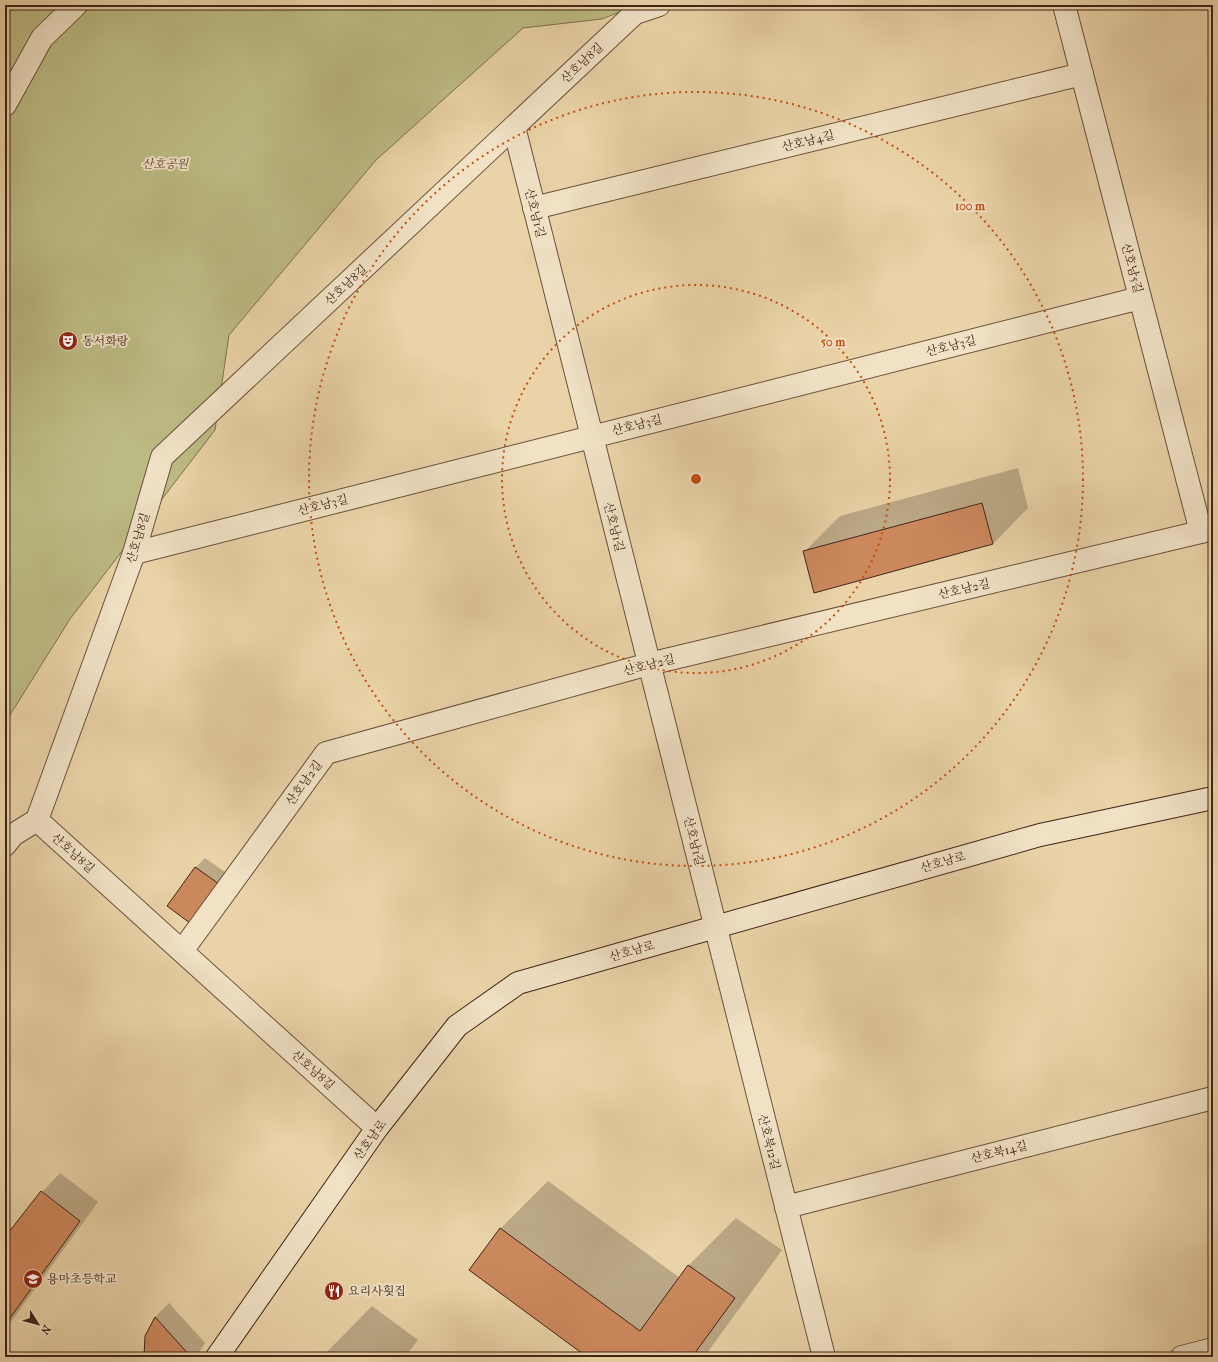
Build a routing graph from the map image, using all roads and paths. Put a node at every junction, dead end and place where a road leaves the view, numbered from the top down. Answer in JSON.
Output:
{"nodes":[{"id":1,"x":76,"y":5,"type":"edge"},
{"id":2,"x":659,"y":5,"type":"edge"},
{"id":3,"x":1064,"y":5,"type":"edge"},
{"id":4,"x":1082,"y":74,"type":"junction"},
{"id":5,"x":5,"y":105,"type":"edge"},
{"id":6,"x":514,"y":127,"type":"junction"},
{"id":7,"x":534,"y":208,"type":"junction"},
{"id":8,"x":1140,"y":298,"type":"junction"},
{"id":9,"x":592,"y":437,"type":"junction"},
{"id":10,"x":1207,"y":531,"type":"edge"},
{"id":11,"x":134,"y":552,"type":"junction"},
{"id":12,"x":649,"y":664,"type":"junction"},
{"id":13,"x":1213,"y":798,"type":"edge"},
{"id":14,"x":37,"y":820,"type":"junction"},
{"id":15,"x":5,"y":845,"type":"edge"},
{"id":16,"x":715,"y":927,"type":"junction"},
{"id":17,"x":182,"y":951,"type":"junction"},
{"id":18,"x":1213,"y":1098,"type":"edge"},
{"id":19,"x":377,"y":1128,"type":"junction"},
{"id":20,"x":786,"y":1207,"type":"junction"},
{"id":21,"x":821,"y":1348,"type":"edge"},
{"id":22,"x":1213,"y":1349,"type":"edge"},
{"id":23,"x":217,"y":1357,"type":"edge"},
{"id":24,"x":805,"y":1357,"type":"edge"},
{"id":25,"x":1182,"y":1357,"type":"edge"}],
"edges":[{"from":1,"to":5,"type":"street"},
{"from":2,"to":6,"type":"street","name":"산호남8길"},
{"from":3,"to":4,"type":"street","name":"산호남5길"},
{"from":4,"to":7,"type":"street","name":"산호남4길"},
{"from":4,"to":8,"type":"street","name":"산호남5길"},
{"from":6,"to":7,"type":"street","name":"산호남1길"},
{"from":6,"to":11,"type":"street","name":"산호남8길"},
{"from":7,"to":9,"type":"street","name":"산호남1길"},
{"from":8,"to":9,"type":"street","name":"산호남3길"},
{"from":8,"to":10,"type":"street","name":"산호남5길"},
{"from":9,"to":11,"type":"street","name":"산호남3길"},
{"from":9,"to":12,"type":"street","name":"산호남1길"},
{"from":10,"to":12,"type":"street","name":"산호남2길"},
{"from":11,"to":14,"type":"street","name":"산호남8길"},
{"from":12,"to":16,"type":"street","name":"산호남1길"},
{"from":12,"to":17,"type":"street","name":"산호남2길"},
{"from":13,"to":16,"type":"street","name":"산호남로"},
{"from":14,"to":15,"type":"street"},
{"from":14,"to":17,"type":"street","name":"산호남8길"},
{"from":16,"to":19,"type":"street","name":"산호남로"},
{"from":16,"to":20,"type":"street","name":"산호북12길"},
{"from":17,"to":19,"type":"street","name":"산호남8길"},
{"from":18,"to":20,"type":"street","name":"산호북14길"},
{"from":19,"to":23,"type":"street","name":"산호남로"},
{"from":20,"to":21,"type":"street","name":"산호북12길"},
{"from":21,"to":24,"type":"street"},
{"from":22,"to":25,"type":"street"}]}
